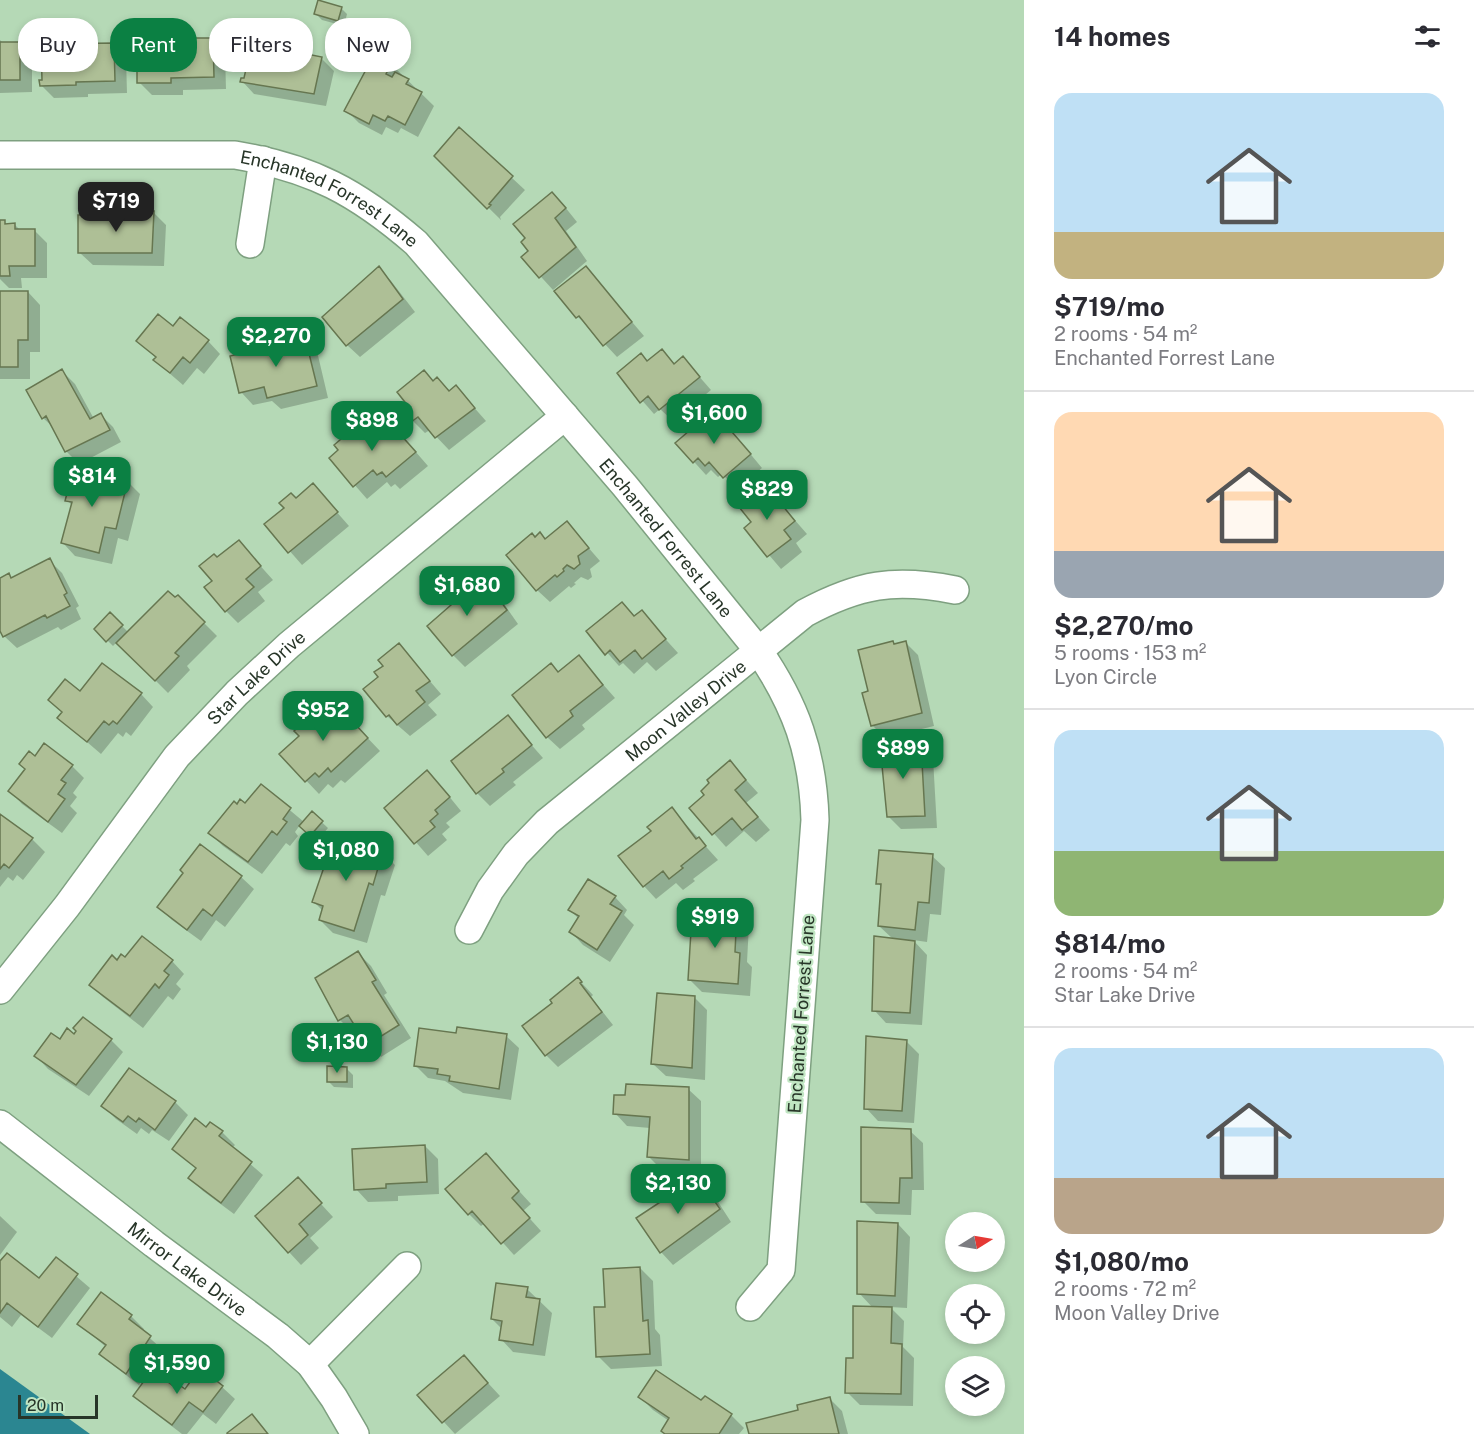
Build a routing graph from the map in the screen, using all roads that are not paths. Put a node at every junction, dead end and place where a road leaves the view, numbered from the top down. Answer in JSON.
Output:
{"nodes":[{"id":1,"x":0,"y":155,"type":"edge"},
{"id":2,"x":263,"y":160,"type":"junction"},
{"id":3,"x":249,"y":244,"type":"dead end"},
{"id":4,"x":565,"y":416,"type":"junction"},
{"id":5,"x":955,"y":590,"type":"dead end"},
{"id":6,"x":758,"y":650,"type":"junction"},
{"id":7,"x":469,"y":930,"type":"dead end"},
{"id":8,"x":0,"y":990,"type":"edge"},
{"id":9,"x":0,"y":1124,"type":"edge"},
{"id":10,"x":407,"y":1266,"type":"dead end"},
{"id":11,"x":750,"y":1307,"type":"dead end"},
{"id":12,"x":310,"y":1364,"type":"junction"},
{"id":13,"x":355,"y":1434,"type":"edge"}],
"edges":[{"from":1,"to":2,"type":"street","name":"Enchanted Forrest Lane"},
{"from":2,"to":3,"type":"street"},
{"from":2,"to":4,"type":"street","name":"Enchanted Forrest Lane"},
{"from":4,"to":6,"type":"street","name":"Enchanted Forrest Lane"},
{"from":4,"to":8,"type":"street","name":"Star Lake Drive"},
{"from":5,"to":6,"type":"street","name":"Moon Valley Drive"},
{"from":6,"to":7,"type":"street","name":"Moon Valley Drive"},
{"from":6,"to":11,"type":"street","name":"Enchanted Forrest Lane"},
{"from":9,"to":12,"type":"street","name":"Mirror Lake Drive"},
{"from":10,"to":12,"type":"street"},
{"from":12,"to":13,"type":"street","name":"Mirror Lake Drive"}]}
